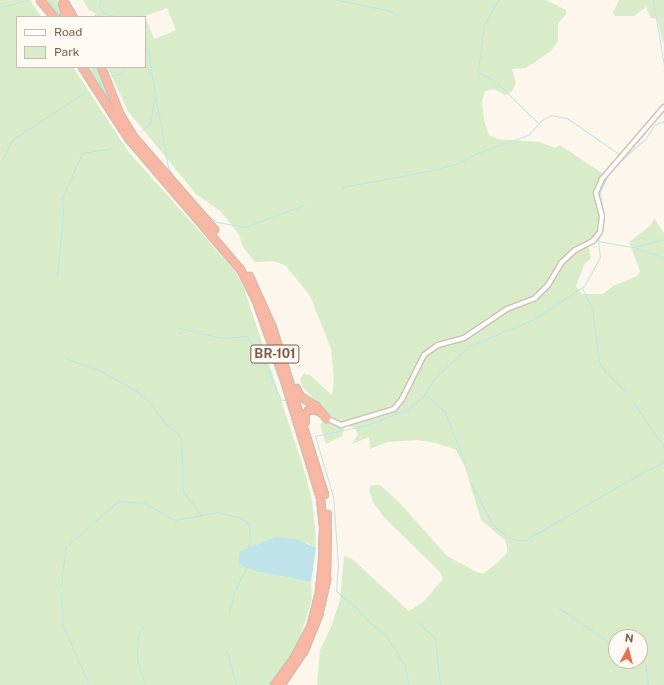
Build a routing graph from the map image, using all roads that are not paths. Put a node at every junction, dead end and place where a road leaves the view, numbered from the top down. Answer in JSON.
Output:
{"nodes":[{"id":1,"x":40,"y":0,"type":"edge"},
{"id":2,"x":61,"y":0,"type":"edge"},
{"id":3,"x":49,"y":16,"type":"edge"},
{"id":4,"x":53,"y":16,"type":"edge"},
{"id":5,"x":63,"y":16,"type":"edge"},
{"id":6,"x":72,"y":16,"type":"edge"},
{"id":7,"x":83,"y":68,"type":"edge"},
{"id":8,"x":101,"y":68,"type":"edge"},
{"id":9,"x":664,"y":107,"type":"edge"},
{"id":10,"x":277,"y":343,"type":"junction"},
{"id":11,"x":326,"y":418,"type":"junction"},
{"id":12,"x":313,"y":458,"type":"junction"},
{"id":13,"x":274,"y":685,"type":"edge"},
{"id":14,"x":280,"y":685,"type":"edge"}],
"edges":[{"from":1,"to":3,"type":"highway"},
{"from":1,"to":4,"type":"highway"},
{"from":2,"to":5,"type":"highway"},
{"from":2,"to":6,"type":"highway"},
{"from":7,"to":13,"type":"highway","number":"BR-101"},
{"from":8,"to":10,"type":"highway","number":"BR-101"},
{"from":9,"to":11,"type":"street"},
{"from":10,"to":11,"type":"highway"},
{"from":10,"to":12,"type":"highway","number":"BR-101"},
{"from":11,"to":12,"type":"highway"},
{"from":12,"to":14,"type":"highway","number":"BR-101"}]}
